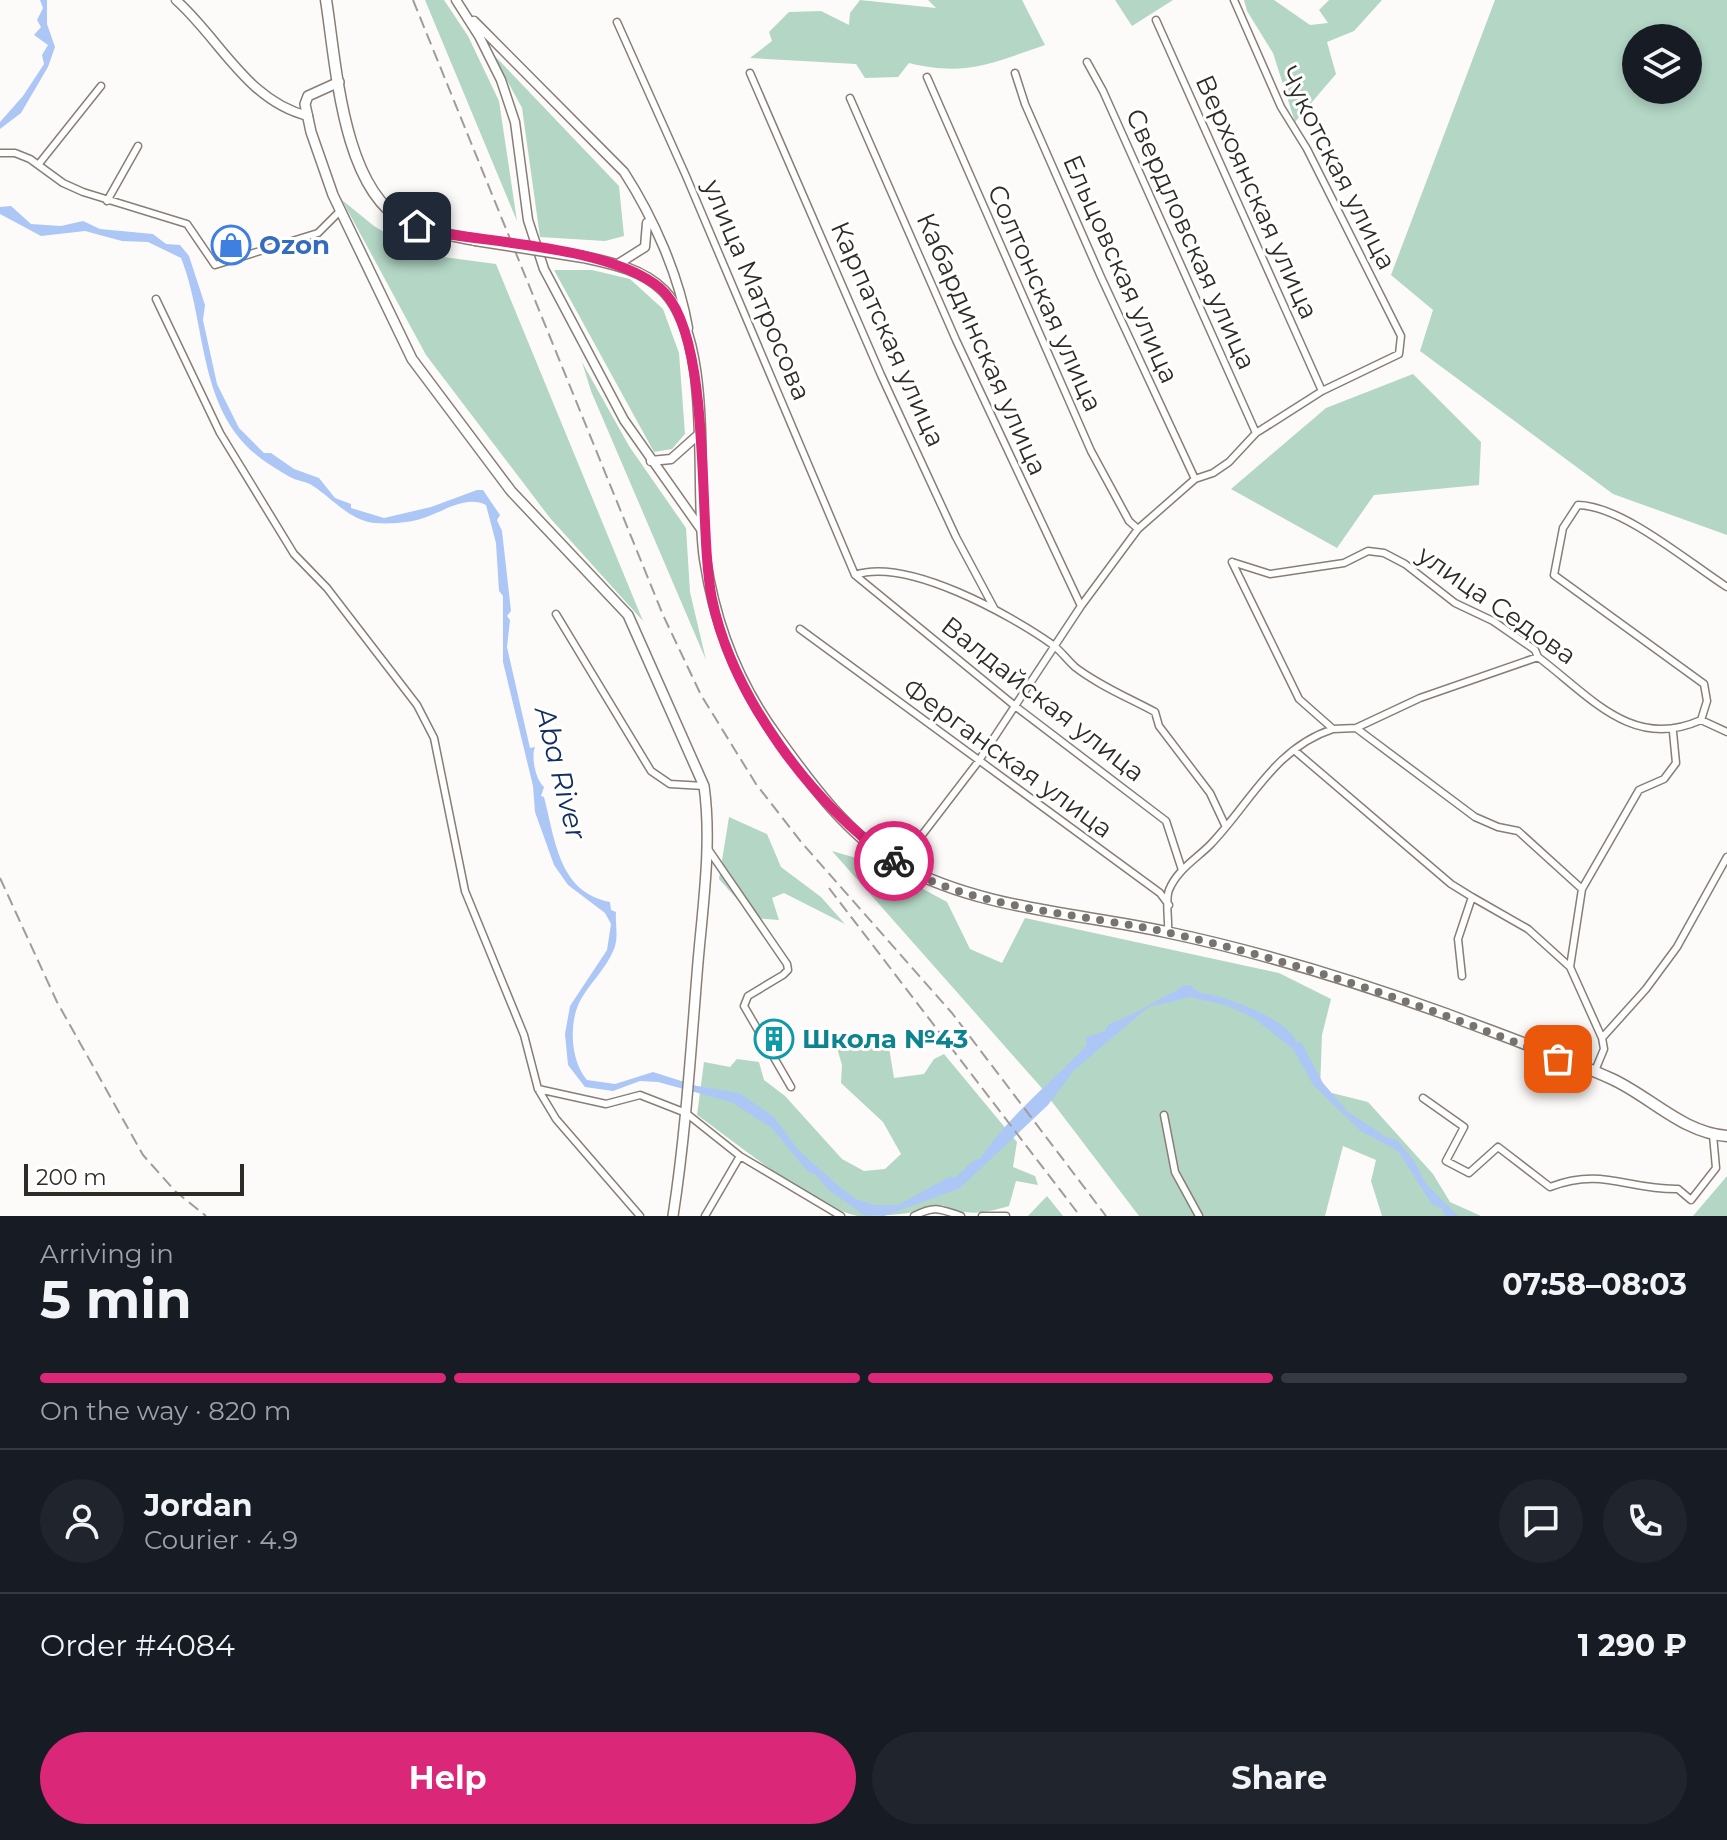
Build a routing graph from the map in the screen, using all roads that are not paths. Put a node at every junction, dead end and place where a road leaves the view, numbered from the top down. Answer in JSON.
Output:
{"nodes":[{"id":1,"x":176,"y":0,"type":"edge"},
{"id":2,"x":326,"y":0,"type":"edge"},
{"id":3,"x":456,"y":0,"type":"edge"},
{"id":4,"x":1234,"y":0,"type":"edge"},
{"id":5,"x":462,"y":10,"type":"junction"},
{"id":6,"x":1156,"y":20,"type":"dead end"},
{"id":7,"x":617,"y":22,"type":"dead end"},
{"id":8,"x":1087,"y":62,"type":"dead end"},
{"id":9,"x":750,"y":73,"type":"dead end"},
{"id":10,"x":1015,"y":73,"type":"dead end"},
{"id":11,"x":927,"y":77,"type":"dead end"},
{"id":12,"x":339,"y":82,"type":"junction"},
{"id":13,"x":101,"y":86,"type":"dead end"},
{"id":14,"x":850,"y":98,"type":"dead end"},
{"id":15,"x":308,"y":116,"type":"junction"},
{"id":16,"x":138,"y":146,"type":"dead end"},
{"id":17,"x":0,"y":153,"type":"edge"},
{"id":18,"x":38,"y":165,"type":"junction"},
{"id":19,"x":641,"y":199,"type":"junction"},
{"id":20,"x":107,"y":201,"type":"junction"},
{"id":21,"x":339,"y":212,"type":"junction"},
{"id":22,"x":618,"y":264,"type":"junction"},
{"id":23,"x":156,"y":299,"type":"dead end"},
{"id":24,"x":693,"y":353,"type":"junction"},
{"id":25,"x":1322,"y":391,"type":"junction"},
{"id":26,"x":1256,"y":433,"type":"junction"},
{"id":27,"x":699,"y":434,"type":"junction"},
{"id":28,"x":651,"y":461,"type":"junction"},
{"id":29,"x":1195,"y":479,"type":"junction"},
{"id":30,"x":1138,"y":529,"type":"junction"},
{"id":31,"x":703,"y":532,"type":"junction"},
{"id":32,"x":855,"y":575,"type":"junction"},
{"id":33,"x":1727,"y":587,"type":"edge"},
{"id":34,"x":1081,"y":606,"type":"junction"},
{"id":35,"x":994,"y":608,"type":"junction"},
{"id":36,"x":556,"y":614,"type":"dead end"},
{"id":37,"x":800,"y":629,"type":"dead end"},
{"id":38,"x":1056,"y":647,"type":"junction"},
{"id":39,"x":1538,"y":657,"type":"junction"},
{"id":40,"x":1015,"y":706,"type":"junction"},
{"id":41,"x":1701,"y":720,"type":"junction"},
{"id":42,"x":1356,"y":728,"type":"junction"},
{"id":43,"x":1333,"y":729,"type":"junction"},
{"id":44,"x":1673,"y":732,"type":"junction"},
{"id":45,"x":1727,"y":732,"type":"edge"},
{"id":46,"x":1294,"y":750,"type":"junction"},
{"id":47,"x":978,"y":762,"type":"junction"},
{"id":48,"x":704,"y":786,"type":"junction"},
{"id":49,"x":1225,"y":825,"type":"junction"},
{"id":50,"x":706,"y":847,"type":"junction"},
{"id":51,"x":1727,"y":857,"type":"edge"},
{"id":52,"x":899,"y":865,"type":"junction"},
{"id":53,"x":1182,"y":870,"type":"junction"},
{"id":54,"x":1582,"y":889,"type":"junction"},
{"id":55,"x":1472,"y":897,"type":"junction"},
{"id":56,"x":1169,"y":905,"type":"junction"},
{"id":57,"x":1168,"y":932,"type":"junction"},
{"id":58,"x":1570,"y":967,"type":"junction"},
{"id":59,"x":1462,"y":976,"type":"dead end"},
{"id":60,"x":1602,"y":1038,"type":"junction"},
{"id":61,"x":1594,"y":1073,"type":"junction"},
{"id":62,"x":791,"y":1087,"type":"dead end"},
{"id":63,"x":538,"y":1089,"type":"junction"},
{"id":64,"x":1423,"y":1098,"type":"dead end"},
{"id":65,"x":687,"y":1109,"type":"junction"},
{"id":66,"x":1164,"y":1115,"type":"dead end"},
{"id":67,"x":1713,"y":1135,"type":"junction"},
{"id":68,"x":1727,"y":1136,"type":"edge"},
{"id":69,"x":740,"y":1156,"type":"junction"},
{"id":70,"x":640,"y":1216,"type":"edge"},
{"id":71,"x":673,"y":1216,"type":"edge"},
{"id":72,"x":705,"y":1216,"type":"edge"},
{"id":73,"x":841,"y":1216,"type":"edge"},
{"id":74,"x":914,"y":1216,"type":"edge"},
{"id":75,"x":961,"y":1216,"type":"edge"},
{"id":76,"x":982,"y":1216,"type":"edge"},
{"id":77,"x":1006,"y":1216,"type":"edge"},
{"id":78,"x":1199,"y":1216,"type":"edge"}],
"edges":[{"from":1,"to":15,"type":"street"},
{"from":2,"to":12,"type":"main road"},
{"from":3,"to":5,"type":"street"},
{"from":4,"to":25,"type":"street","name":"Чукотская улица"},
{"from":5,"to":19,"type":"street"},
{"from":5,"to":28,"type":"street"},
{"from":6,"to":25,"type":"street","name":"Верхоянская улица"},
{"from":7,"to":32,"type":"street","name":"улица Матросова"},
{"from":8,"to":26,"type":"street","name":"Свердловская улица"},
{"from":9,"to":35,"type":"street","name":"Карпатская улица"},
{"from":10,"to":29,"type":"street","name":"Ельцовская улица"},
{"from":11,"to":30,"type":"street","name":"Солтонская улица"},
{"from":12,"to":15,"type":"main road"},
{"from":12,"to":22,"type":"main road","bridge":true},
{"from":13,"to":18,"type":"street"},
{"from":14,"to":34,"type":"street","name":"Кабардинская улица"},
{"from":15,"to":21,"type":"main road"},
{"from":16,"to":20,"type":"street"},
{"from":17,"to":18,"type":"street"},
{"from":18,"to":20,"type":"street"},
{"from":19,"to":22,"type":"street"},
{"from":19,"to":24,"type":"street"},
{"from":20,"to":21,"type":"street"},
{"from":21,"to":48,"type":"main road"},
{"from":22,"to":24,"type":"main road"},
{"from":23,"to":63,"type":"street"},
{"from":24,"to":27,"type":"main road"},
{"from":25,"to":26,"type":"street"},
{"from":26,"to":29,"type":"street"},
{"from":27,"to":28,"type":"street"},
{"from":27,"to":31,"type":"main road"},
{"from":28,"to":31,"type":"street"},
{"from":29,"to":30,"type":"street"},
{"from":30,"to":34,"type":"street"},
{"from":31,"to":52,"type":"main road"},
{"from":32,"to":35,"type":"street","name":"Карпатская улица"},
{"from":32,"to":40,"type":"street","name":"Валдайская улица"},
{"from":33,"to":41,"type":"street"},
{"from":34,"to":38,"type":"street"},
{"from":35,"to":38,"type":"street","name":"Карпатская улица"},
{"from":36,"to":48,"type":"street"},
{"from":37,"to":47,"type":"street","name":"Ферганская улица"},
{"from":38,"to":40,"type":"street"},
{"from":38,"to":49,"type":"street","name":"Карпатская улица"},
{"from":39,"to":42,"type":"street"},
{"from":39,"to":43,"type":"street","name":"улица Седова"},
{"from":39,"to":44,"type":"street","name":"улица Седова"},
{"from":40,"to":47,"type":"street"},
{"from":40,"to":53,"type":"street","name":"Валдайская улица"},
{"from":41,"to":44,"type":"street"},
{"from":41,"to":45,"type":"street"},
{"from":42,"to":43,"type":"street"},
{"from":42,"to":54,"type":"street"},
{"from":43,"to":46,"type":"street"},
{"from":44,"to":54,"type":"street"},
{"from":46,"to":49,"type":"street"},
{"from":46,"to":55,"type":"street"},
{"from":47,"to":52,"type":"street"},
{"from":47,"to":56,"type":"street","name":"Ферганская улица"},
{"from":48,"to":50,"type":"main road"},
{"from":49,"to":53,"type":"street"},
{"from":50,"to":62,"type":"street"},
{"from":50,"to":65,"type":"main road"},
{"from":51,"to":60,"type":"street"},
{"from":52,"to":57,"type":"main road"},
{"from":53,"to":56,"type":"street"},
{"from":54,"to":58,"type":"street"},
{"from":55,"to":58,"type":"street"},
{"from":55,"to":59,"type":"street"},
{"from":56,"to":57,"type":"street"},
{"from":57,"to":61,"type":"main road"},
{"from":58,"to":60,"type":"street"},
{"from":60,"to":61,"type":"street"},
{"from":61,"to":67,"type":"main road"},
{"from":63,"to":65,"type":"street"},
{"from":63,"to":70,"type":"street"},
{"from":64,"to":67,"type":"street"},
{"from":65,"to":69,"type":"street"},
{"from":65,"to":71,"type":"main road"},
{"from":66,"to":78,"type":"street"},
{"from":67,"to":68,"type":"main road"},
{"from":69,"to":72,"type":"street"},
{"from":69,"to":73,"type":"street"},
{"from":74,"to":75,"type":"street"},
{"from":76,"to":77,"type":"street"}]}
